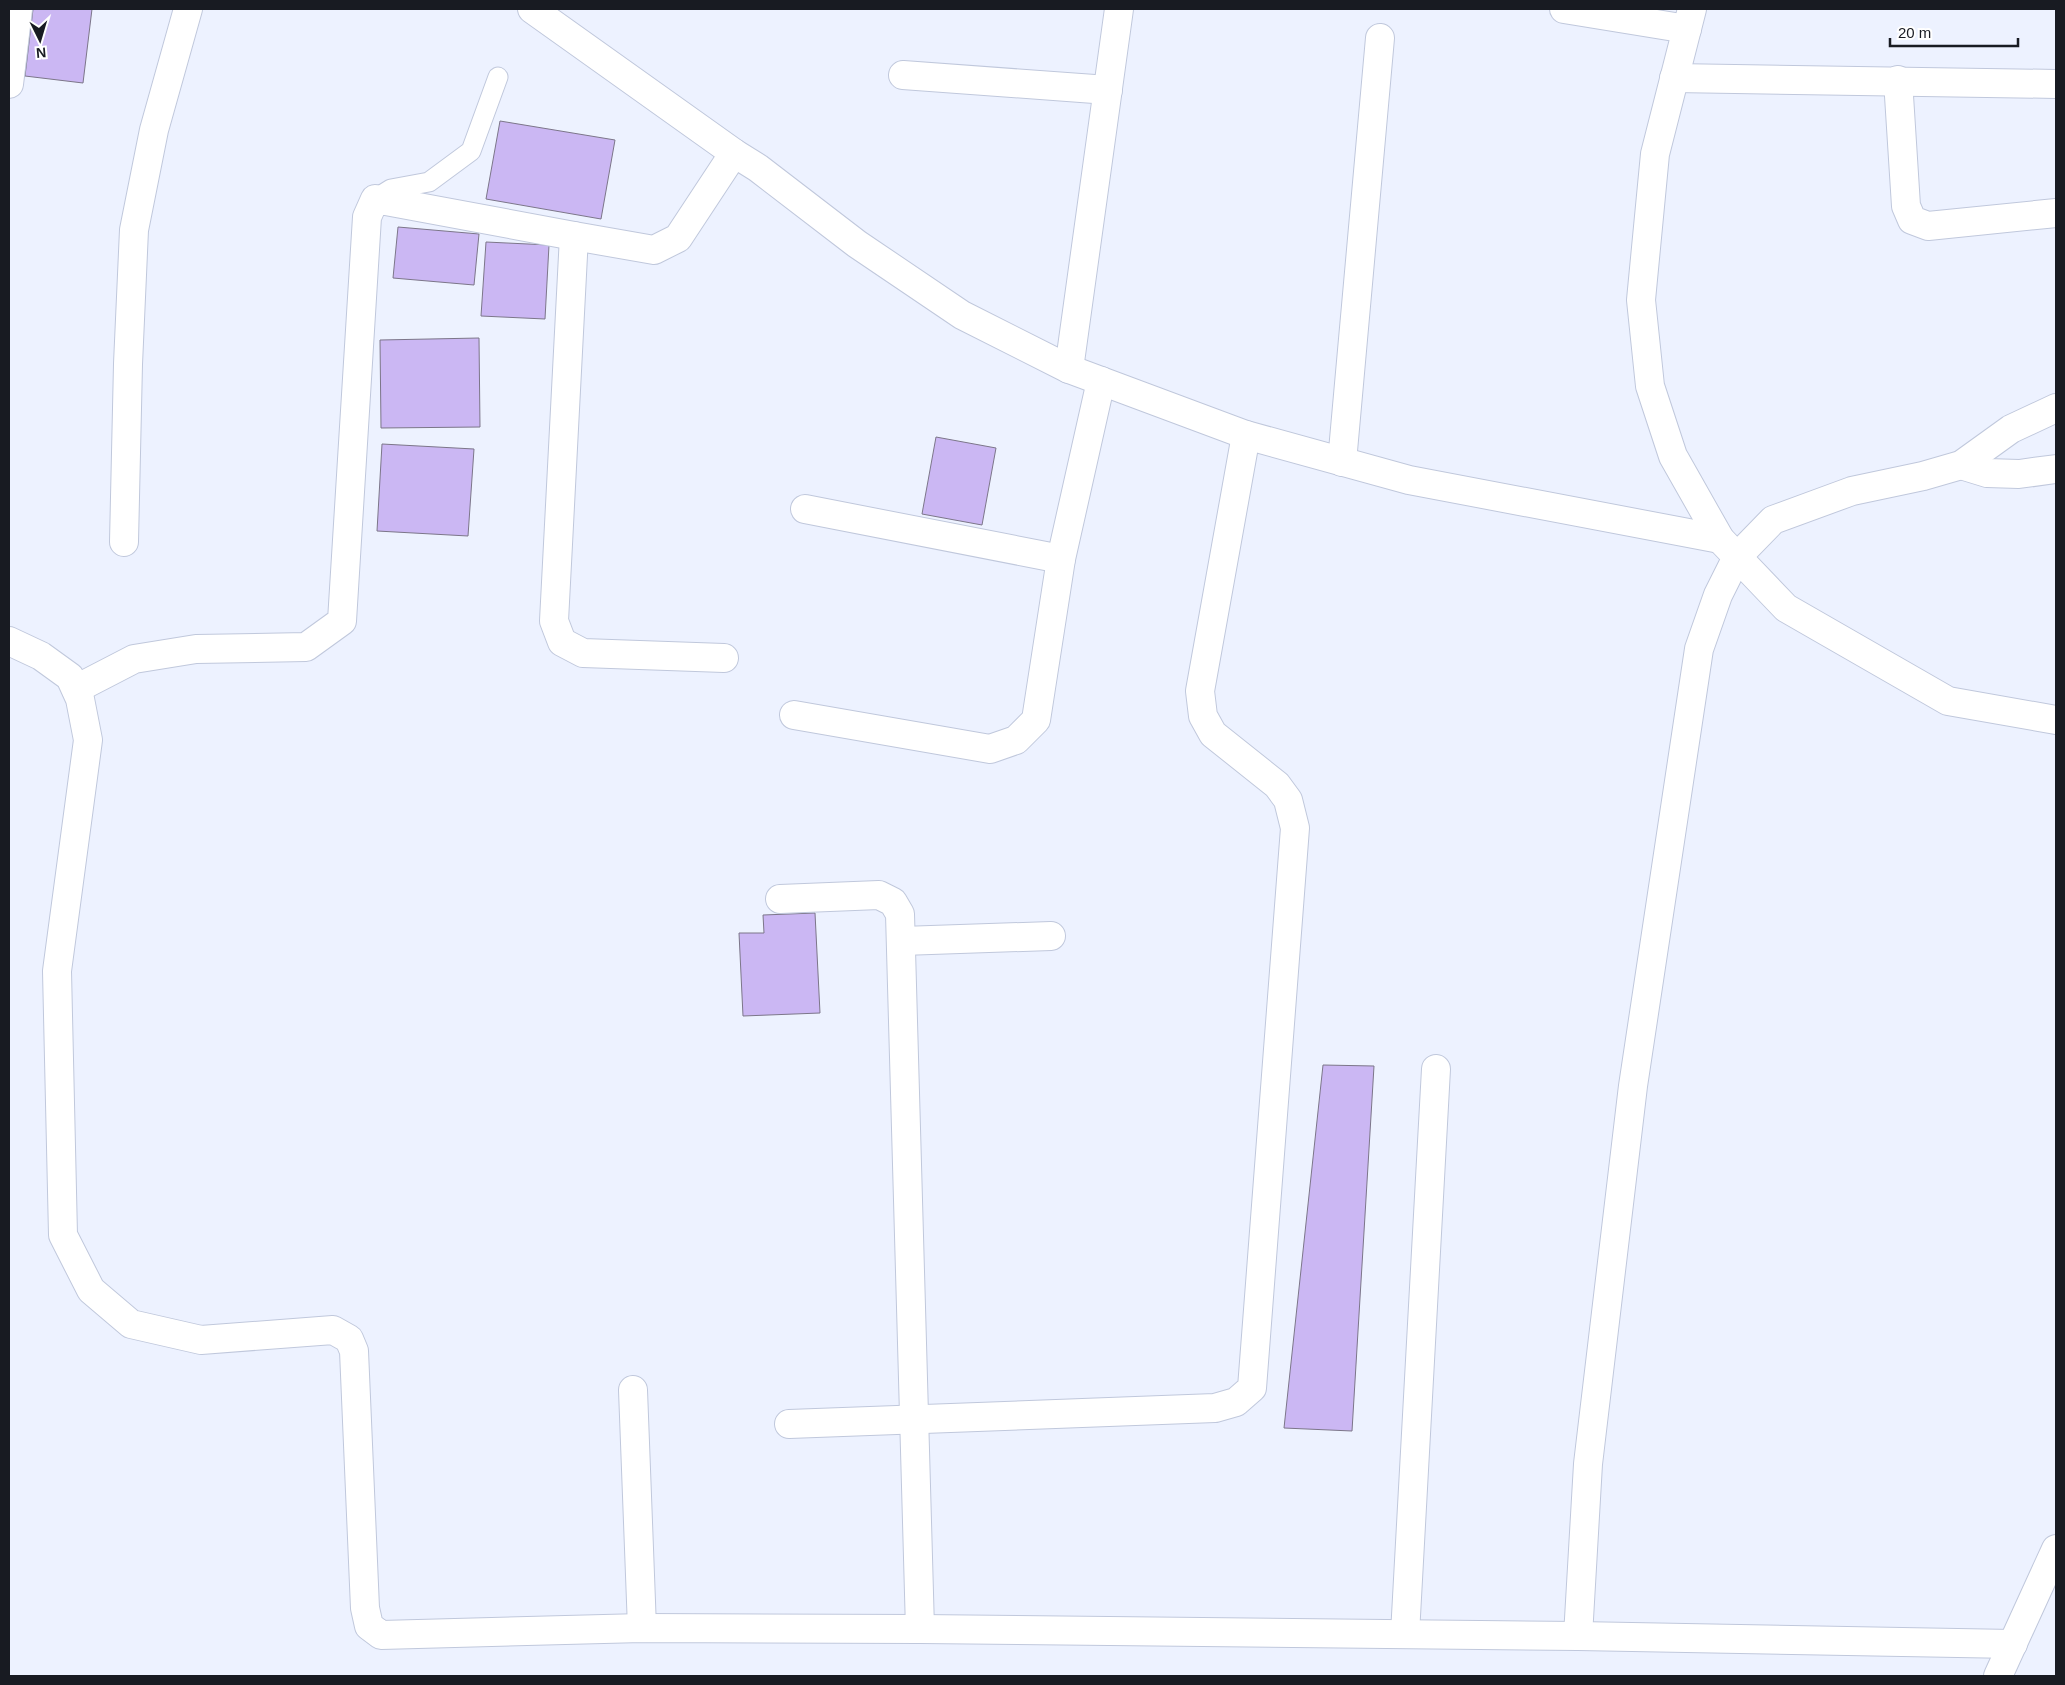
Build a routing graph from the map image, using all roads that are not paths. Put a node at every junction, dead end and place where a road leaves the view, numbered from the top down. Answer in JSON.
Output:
{"nodes":[{"id":1,"x":18,"y":9,"type":"edge"},
{"id":2,"x":188,"y":9,"type":"edge"},
{"id":3,"x":532,"y":9,"type":"edge"},
{"id":4,"x":1119,"y":9,"type":"edge"},
{"id":5,"x":1564,"y":9,"type":"edge"},
{"id":6,"x":1689,"y":19,"type":"edge"},
{"id":7,"x":1380,"y":38,"type":"dead end"},
{"id":8,"x":903,"y":75,"type":"dead end"},
{"id":9,"x":498,"y":77,"type":"dead end"},
{"id":10,"x":1674,"y":78,"type":"junction"},
{"id":11,"x":1898,"y":80,"type":"junction"},
{"id":12,"x":9,"y":84,"type":"edge"},
{"id":13,"x":2056,"y":84,"type":"edge"},
{"id":14,"x":1108,"y":90,"type":"junction"},
{"id":15,"x":734,"y":153,"type":"junction"},
{"id":16,"x":375,"y":199,"type":"junction"},
{"id":17,"x":2056,"y":213,"type":"edge"},
{"id":18,"x":574,"y":236,"type":"junction"},
{"id":19,"x":1069,"y":369,"type":"junction"},
{"id":20,"x":1101,"y":381,"type":"junction"},
{"id":21,"x":2056,"y":408,"type":"edge"},
{"id":22,"x":1246,"y":435,"type":"junction"},
{"id":23,"x":1342,"y":462,"type":"junction"},
{"id":24,"x":1961,"y":465,"type":"junction"},
{"id":25,"x":2056,"y":469,"type":"edge"},
{"id":26,"x":805,"y":509,"type":"dead end"},
{"id":27,"x":124,"y":542,"type":"dead end"},
{"id":28,"x":1729,"y":548,"type":"junction"},
{"id":29,"x":1061,"y":559,"type":"junction"},
{"id":30,"x":9,"y":641,"type":"edge"},
{"id":31,"x":724,"y":658,"type":"dead end"},
{"id":32,"x":76,"y":689,"type":"junction"},
{"id":33,"x":794,"y":715,"type":"dead end"},
{"id":34,"x":2056,"y":720,"type":"edge"},
{"id":35,"x":780,"y":900,"type":"dead end"},
{"id":36,"x":1052,"y":936,"type":"dead end"},
{"id":37,"x":902,"y":941,"type":"junction"},
{"id":38,"x":1436,"y":1069,"type":"dead end"},
{"id":39,"x":633,"y":1390,"type":"dead end"},
{"id":40,"x":914,"y":1418,"type":"junction"},
{"id":41,"x":789,"y":1424,"type":"dead end"},
{"id":42,"x":2056,"y":1549,"type":"edge"},
{"id":43,"x":642,"y":1628,"type":"junction"},
{"id":44,"x":920,"y":1629,"type":"junction"},
{"id":45,"x":1405,"y":1634,"type":"junction"},
{"id":46,"x":1578,"y":1636,"type":"junction"},
{"id":47,"x":2013,"y":1644,"type":"junction"},
{"id":48,"x":1998,"y":1676,"type":"edge"}],
"edges":[{"from":1,"to":12,"type":"street"},
{"from":2,"to":27,"type":"street"},
{"from":3,"to":15,"type":"street"},
{"from":4,"to":14,"type":"street"},
{"from":5,"to":6,"type":"street"},
{"from":6,"to":10,"type":"street"},
{"from":7,"to":23,"type":"street"},
{"from":8,"to":14,"type":"street"},
{"from":9,"to":16,"type":"lane"},
{"from":10,"to":11,"type":"street"},
{"from":10,"to":28,"type":"street"},
{"from":11,"to":13,"type":"street"},
{"from":11,"to":17,"type":"street"},
{"from":14,"to":19,"type":"street"},
{"from":15,"to":18,"type":"street"},
{"from":15,"to":19,"type":"street"},
{"from":16,"to":18,"type":"street"},
{"from":16,"to":32,"type":"street"},
{"from":18,"to":31,"type":"street"},
{"from":19,"to":20,"type":"street"},
{"from":20,"to":22,"type":"street"},
{"from":20,"to":29,"type":"street"},
{"from":21,"to":24,"type":"street"},
{"from":22,"to":23,"type":"street"},
{"from":22,"to":40,"type":"street"},
{"from":23,"to":28,"type":"street"},
{"from":24,"to":25,"type":"street"},
{"from":24,"to":28,"type":"street"},
{"from":26,"to":29,"type":"street"},
{"from":28,"to":34,"type":"street"},
{"from":28,"to":46,"type":"street"},
{"from":29,"to":33,"type":"street"},
{"from":30,"to":32,"type":"street"},
{"from":32,"to":43,"type":"street"},
{"from":35,"to":37,"type":"street"},
{"from":36,"to":37,"type":"street"},
{"from":37,"to":40,"type":"street"},
{"from":38,"to":45,"type":"street"},
{"from":39,"to":43,"type":"street"},
{"from":40,"to":41,"type":"street"},
{"from":40,"to":44,"type":"street"},
{"from":42,"to":47,"type":"street"},
{"from":43,"to":44,"type":"street"},
{"from":44,"to":45,"type":"street"},
{"from":45,"to":46,"type":"street"},
{"from":46,"to":47,"type":"street"},
{"from":47,"to":48,"type":"street"}]}
